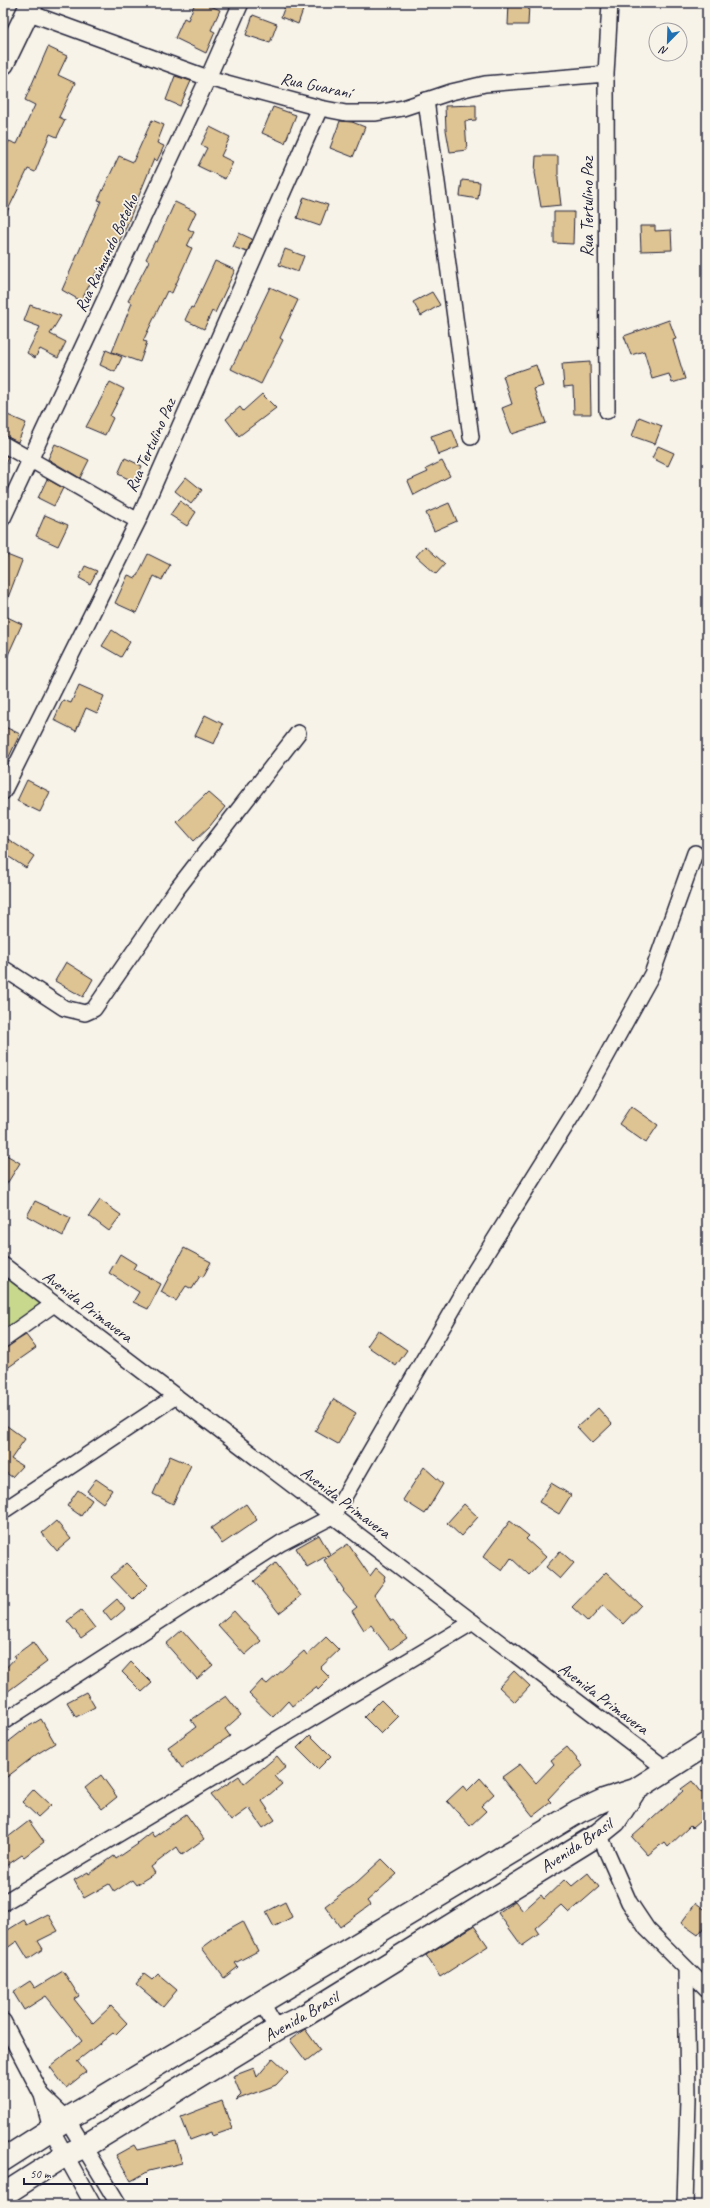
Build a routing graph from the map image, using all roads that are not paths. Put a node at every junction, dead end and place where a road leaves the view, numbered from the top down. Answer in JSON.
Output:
{"nodes":[{"id":1,"x":241,"y":3,"type":"edge"},
{"id":2,"x":610,"y":3,"type":"edge"},
{"id":3,"x":30,"y":8,"type":"edge"},
{"id":4,"x":3,"y":63,"type":"edge"},
{"id":5,"x":606,"y":74,"type":"junction"},
{"id":6,"x":208,"y":78,"type":"junction"},
{"id":7,"x":426,"y":100,"type":"junction"},
{"id":8,"x":320,"y":108,"type":"junction"},
{"id":9,"x":607,"y":411,"type":"dead end"},
{"id":10,"x":471,"y":437,"type":"dead end"},
{"id":11,"x":3,"y":444,"type":"edge"},
{"id":12,"x":31,"y":460,"type":"junction"},
{"id":13,"x":3,"y":518,"type":"edge"},
{"id":14,"x":138,"y":522,"type":"junction"},
{"id":15,"x":298,"y":733,"type":"dead end"},
{"id":16,"x":3,"y":792,"type":"edge"},
{"id":17,"x":694,"y":853,"type":"dead end"},
{"id":18,"x":3,"y":968,"type":"edge"},
{"id":19,"x":3,"y":1265,"type":"edge"},
{"id":20,"x":54,"y":1304,"type":"junction"},
{"id":21,"x":3,"y":1340,"type":"edge"},
{"id":22,"x":176,"y":1396,"type":"junction"},
{"id":23,"x":3,"y":1511,"type":"edge"},
{"id":24,"x":333,"y":1516,"type":"junction"},
{"id":25,"x":473,"y":1622,"type":"junction"},
{"id":26,"x":3,"y":1722,"type":"edge"},
{"id":27,"x":707,"y":1744,"type":"edge"},
{"id":28,"x":666,"y":1769,"type":"junction"},
{"id":29,"x":635,"y":1790,"type":"junction"},
{"id":30,"x":599,"y":1834,"type":"junction"},
{"id":31,"x":3,"y":1903,"type":"edge"},
{"id":32,"x":686,"y":1968,"type":"junction"},
{"id":33,"x":707,"y":1989,"type":"edge"},
{"id":34,"x":262,"y":2003,"type":"junction"},
{"id":35,"x":3,"y":2021,"type":"edge"},
{"id":36,"x":277,"y":2029,"type":"junction"},
{"id":37,"x":59,"y":2124,"type":"junction"},
{"id":38,"x":85,"y":2146,"type":"junction"},
{"id":39,"x":64,"y":2156,"type":"junction"},
{"id":40,"x":3,"y":2160,"type":"edge"},
{"id":41,"x":109,"y":2188,"type":"junction"},
{"id":42,"x":3,"y":2195,"type":"edge"},
{"id":43,"x":90,"y":2201,"type":"edge"},
{"id":44,"x":119,"y":2205,"type":"edge"},
{"id":45,"x":685,"y":2205,"type":"edge"}],
"edges":[{"from":1,"to":6,"type":"street","name":"Rua Raimundo Botelho"},
{"from":2,"to":5,"type":"street","name":"Rua Tertulino Paz"},
{"from":3,"to":4,"type":"street"},
{"from":3,"to":6,"type":"street","name":"Rua Guaraní"},
{"from":5,"to":7,"type":"street","name":"Rua Guaraní"},
{"from":5,"to":9,"type":"street","name":"Rua Tertulino Paz"},
{"from":6,"to":8,"type":"street","name":"Rua Guaraní"},
{"from":6,"to":12,"type":"street","name":"Rua Raimundo Botelho"},
{"from":7,"to":8,"type":"street","name":"Rua Guaraní"},
{"from":7,"to":10,"type":"street"},
{"from":8,"to":14,"type":"street","name":"Rua Tertulino Paz"},
{"from":11,"to":12,"type":"street"},
{"from":12,"to":13,"type":"street","name":"Rua Raimundo Botelho"},
{"from":12,"to":14,"type":"street"},
{"from":14,"to":16,"type":"street","name":"Rua Tertulino Paz"},
{"from":15,"to":18,"type":"street"},
{"from":17,"to":24,"type":"street"},
{"from":19,"to":20,"type":"street","name":"Avenida Primavera"},
{"from":20,"to":21,"type":"street"},
{"from":20,"to":22,"type":"street","name":"Avenida Primavera"},
{"from":22,"to":23,"type":"street"},
{"from":22,"to":24,"type":"street","name":"Avenida Primavera"},
{"from":24,"to":25,"type":"street","name":"Avenida Primavera"},
{"from":24,"to":26,"type":"street"},
{"from":25,"to":28,"type":"street","name":"Avenida Primavera"},
{"from":25,"to":31,"type":"street"},
{"from":27,"to":28,"type":"street"},
{"from":28,"to":29,"type":"street"},
{"from":29,"to":30,"type":"street","name":"Avenida Brasil"},
{"from":29,"to":34,"type":"street","name":"Avenida Brasil"},
{"from":30,"to":32,"type":"street"},
{"from":30,"to":36,"type":"street","name":"Avenida Brasil"},
{"from":32,"to":33,"type":"street"},
{"from":32,"to":45,"type":"street"},
{"from":34,"to":36,"type":"street"},
{"from":34,"to":37,"type":"street","name":"Avenida Brasil"},
{"from":35,"to":37,"type":"street"},
{"from":36,"to":38,"type":"street","name":"Avenida Brasil"},
{"from":37,"to":38,"type":"street"},
{"from":37,"to":39,"type":"street"},
{"from":37,"to":40,"type":"street","name":"Avenida Brasil"},
{"from":38,"to":39,"type":"street","name":"Avenida Brasil"},
{"from":38,"to":41,"type":"street"},
{"from":39,"to":42,"type":"street","name":"Avenida Brasil"},
{"from":39,"to":43,"type":"street"},
{"from":41,"to":43,"type":"street"},
{"from":41,"to":44,"type":"street"}]}
